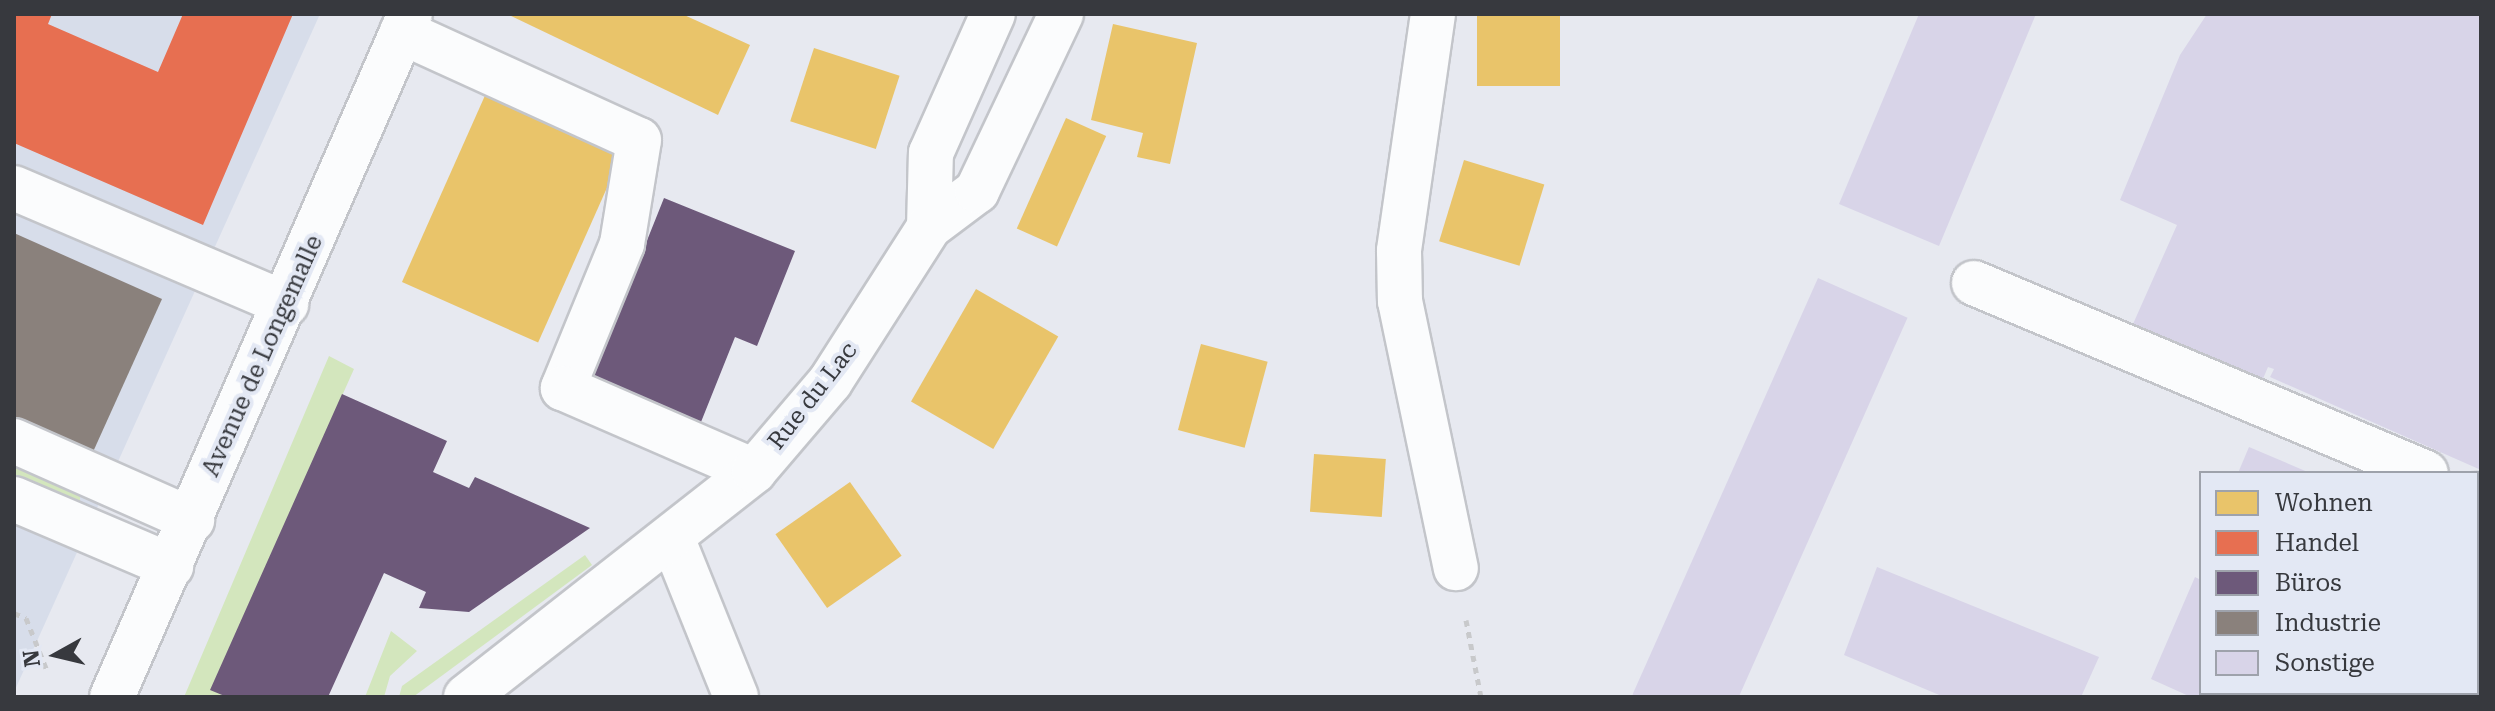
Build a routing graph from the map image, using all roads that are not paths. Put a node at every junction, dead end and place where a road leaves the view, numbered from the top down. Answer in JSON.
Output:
{"nodes":[{"id":1,"x":993,"y":14,"type":"edge"},
{"id":2,"x":1061,"y":14,"type":"edge"},
{"id":3,"x":1433,"y":14,"type":"edge"},
{"id":4,"x":406,"y":23,"type":"edge"},
{"id":5,"x":14,"y":188,"type":"edge"},
{"id":6,"x":929,"y":227,"type":"junction"},
{"id":7,"x":1974,"y":283,"type":"dead end"},
{"id":8,"x":286,"y":304,"type":"junction"},
{"id":9,"x":14,"y":441,"type":"edge"},
{"id":10,"x":754,"y":471,"type":"junction"},
{"id":11,"x":2421,"y":471,"type":"edge"},
{"id":12,"x":14,"y":499,"type":"edge"},
{"id":13,"x":192,"y":520,"type":"junction"},
{"id":14,"x":14,"y":526,"type":"edge"},
{"id":15,"x":673,"y":540,"type":"junction"},
{"id":16,"x":1456,"y":568,"type":"road end"},
{"id":17,"x":165,"y":578,"type":"junction"},
{"id":18,"x":112,"y":697,"type":"edge"},
{"id":19,"x":466,"y":697,"type":"edge"},
{"id":20,"x":736,"y":697,"type":"edge"}],
"edges":[{"from":1,"to":6,"type":"street"},
{"from":2,"to":6,"type":"street","name":"Rue du Lac"},
{"from":3,"to":16,"type":"street"},
{"from":4,"to":8,"type":"street","name":"Avenue de Longemalle"},
{"from":4,"to":10,"type":"street"},
{"from":5,"to":8,"type":"street"},
{"from":6,"to":10,"type":"street","name":"Rue du Lac"},
{"from":7,"to":11,"type":"street"},
{"from":8,"to":13,"type":"street","name":"Avenue de Longemalle"},
{"from":9,"to":13,"type":"street"},
{"from":10,"to":15,"type":"street","name":"Rue du Lac"},
{"from":12,"to":17,"type":"street"},
{"from":13,"to":17,"type":"street","name":"Avenue de Longemalle"},
{"from":14,"to":17,"type":"street"},
{"from":15,"to":19,"type":"street","name":"Rue du Lac"},
{"from":15,"to":20,"type":"street"},
{"from":17,"to":18,"type":"street","name":"Avenue de Longemalle"}]}
